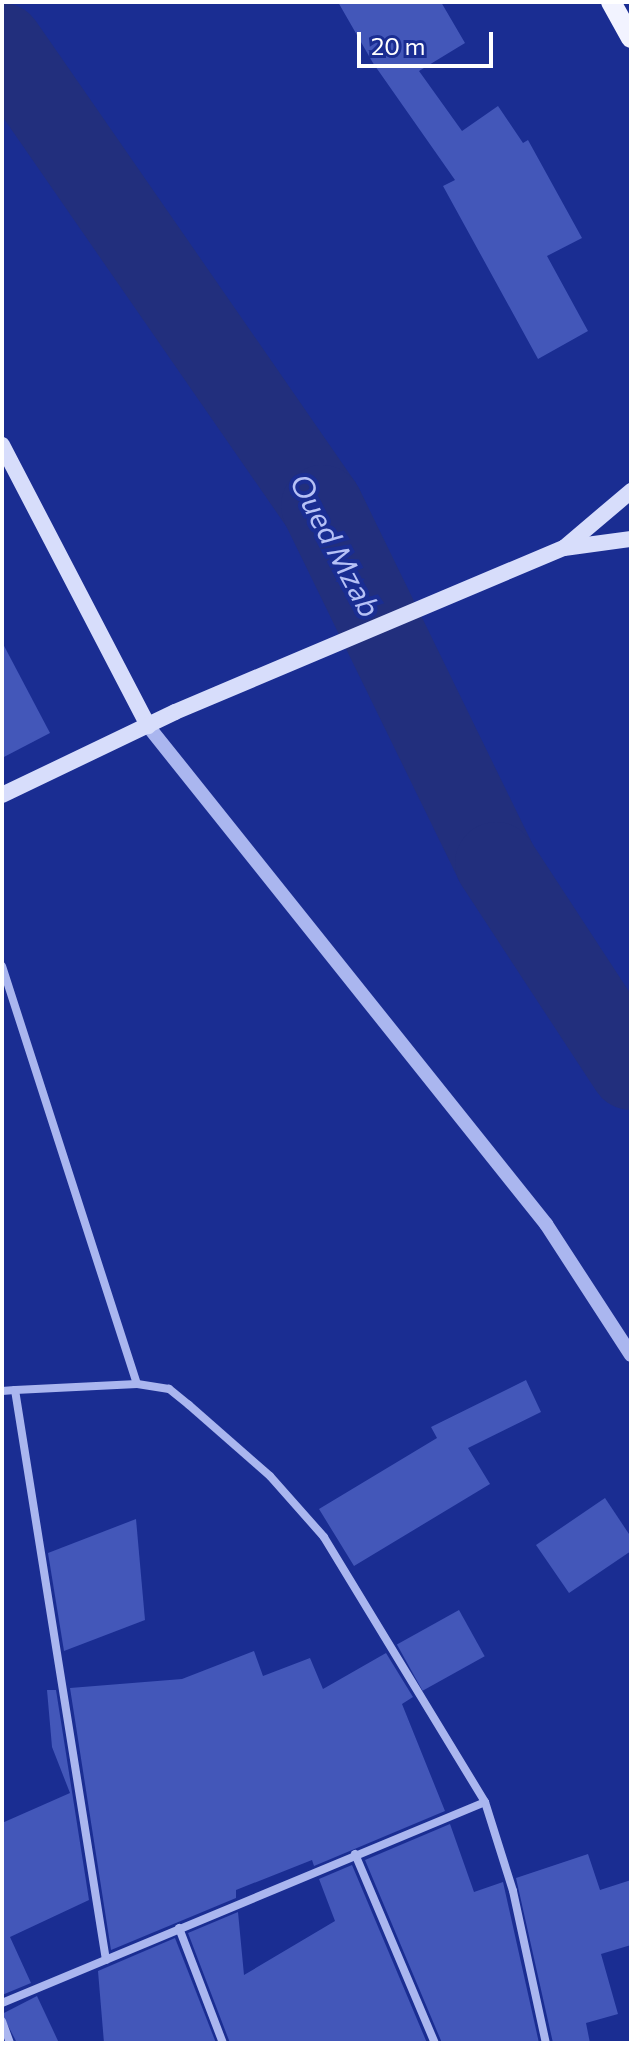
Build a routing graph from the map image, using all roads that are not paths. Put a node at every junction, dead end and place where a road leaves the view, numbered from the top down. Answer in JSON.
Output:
{"nodes":[{"id":1,"x":611,"y":2,"type":"edge"},
{"id":2,"x":631,"y":38,"type":"edge"},
{"id":3,"x":2,"y":445,"type":"edge"},
{"id":4,"x":631,"y":491,"type":"edge"},
{"id":5,"x":631,"y":539,"type":"edge"},
{"id":6,"x":564,"y":548,"type":"junction"},
{"id":7,"x":148,"y":726,"type":"junction"},
{"id":8,"x":2,"y":795,"type":"edge"},
{"id":9,"x":2,"y":966,"type":"edge"},
{"id":10,"x":631,"y":1355,"type":"edge"},
{"id":11,"x":137,"y":1384,"type":"junction"},
{"id":12,"x":15,"y":1390,"type":"junction"},
{"id":13,"x":2,"y":1391,"type":"edge"},
{"id":14,"x":485,"y":1802,"type":"junction"},
{"id":15,"x":355,"y":1854,"type":"junction"},
{"id":16,"x":179,"y":1928,"type":"junction"},
{"id":17,"x":106,"y":1960,"type":"junction"},
{"id":18,"x":2,"y":2003,"type":"edge"},
{"id":19,"x":2,"y":2021,"type":"edge"},
{"id":20,"x":10,"y":2043,"type":"edge"},
{"id":21,"x":223,"y":2043,"type":"edge"},
{"id":22,"x":435,"y":2043,"type":"edge"},
{"id":23,"x":546,"y":2043,"type":"edge"}],
"edges":[{"from":1,"to":2,"type":"main road"},
{"from":3,"to":7,"type":"main road"},
{"from":4,"to":6,"type":"main road"},
{"from":5,"to":6,"type":"main road"},
{"from":6,"to":7,"type":"main road"},
{"from":7,"to":8,"type":"main road"},
{"from":7,"to":10,"type":"street"},
{"from":9,"to":11,"type":"street"},
{"from":11,"to":12,"type":"street"},
{"from":11,"to":14,"type":"street"},
{"from":12,"to":13,"type":"street"},
{"from":12,"to":17,"type":"street"},
{"from":14,"to":15,"type":"street"},
{"from":14,"to":23,"type":"street"},
{"from":15,"to":16,"type":"street"},
{"from":15,"to":22,"type":"street"},
{"from":16,"to":17,"type":"street"},
{"from":16,"to":21,"type":"street"},
{"from":17,"to":18,"type":"street"},
{"from":19,"to":20,"type":"street"}]}
